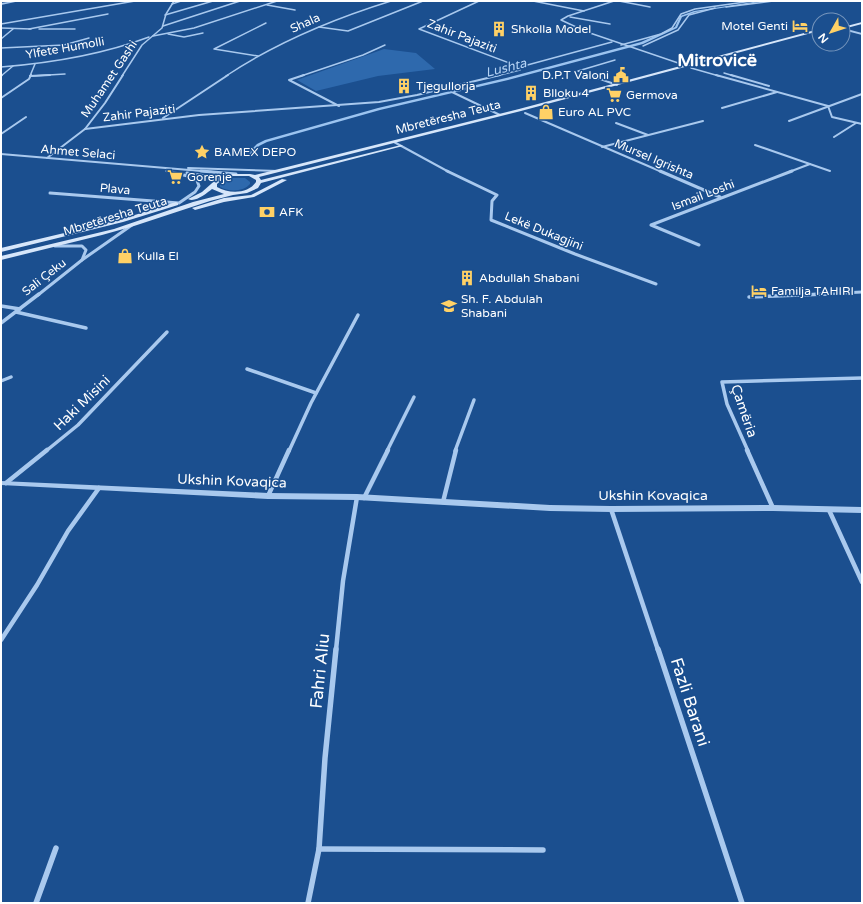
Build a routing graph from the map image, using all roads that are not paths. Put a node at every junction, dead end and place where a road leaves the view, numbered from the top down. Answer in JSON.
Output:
{"nodes":[{"id":1,"x":19,"y":1,"type":"edge"},
{"id":2,"x":135,"y":1,"type":"edge"},
{"id":3,"x":174,"y":1,"type":"edge"},
{"id":4,"x":182,"y":1,"type":"edge"},
{"id":5,"x":214,"y":1,"type":"edge"},
{"id":6,"x":240,"y":1,"type":"edge"},
{"id":7,"x":277,"y":1,"type":"edge"},
{"id":8,"x":391,"y":1,"type":"edge"},
{"id":9,"x":423,"y":1,"type":"edge"},
{"id":10,"x":479,"y":1,"type":"edge"},
{"id":11,"x":533,"y":1,"type":"edge"},
{"id":12,"x":614,"y":1,"type":"edge"},
{"id":13,"x":619,"y":1,"type":"edge"},
{"id":14,"x":752,"y":1,"type":"edge"},
{"id":15,"x":762,"y":1,"type":"edge"},
{"id":16,"x":773,"y":1,"type":"edge"},
{"id":17,"x":380,"y":2,"type":"edge"},
{"id":18,"x":768,"y":2,"type":"junction"},
{"id":19,"x":384,"y":3,"type":"junction"},
{"id":20,"x":1,"y":4,"type":"edge"},
{"id":21,"x":172,"y":4,"type":"junction"},
{"id":22,"x":264,"y":5,"type":"junction"},
{"id":23,"x":650,"y":7,"type":"dead end"},
{"id":24,"x":295,"y":10,"type":"dead end"},
{"id":25,"x":584,"y":11,"type":"junction"},
{"id":26,"x":108,"y":14,"type":"dead end"},
{"id":27,"x":165,"y":15,"type":"junction"},
{"id":28,"x":568,"y":16,"type":"junction"},
{"id":29,"x":862,"y":19,"type":"edge"},
{"id":30,"x":851,"y":22,"type":"edge"},
{"id":31,"x":266,"y":23,"type":"dead end"},
{"id":32,"x":862,"y":23,"type":"edge"},
{"id":33,"x":1,"y":24,"type":"edge"},
{"id":34,"x":610,"y":24,"type":"dead end"},
{"id":35,"x":163,"y":26,"type":"junction"},
{"id":36,"x":851,"y":26,"type":"edge"},
{"id":37,"x":318,"y":27,"type":"junction"},
{"id":38,"x":1,"y":28,"type":"edge"},
{"id":39,"x":13,"y":29,"type":"junction"},
{"id":40,"x":29,"y":29,"type":"junction"},
{"id":41,"x":74,"y":29,"type":"dead end"},
{"id":42,"x":851,"y":31,"type":"edge"},
{"id":43,"x":811,"y":32,"type":"edge"},
{"id":44,"x":203,"y":33,"type":"dead end"},
{"id":45,"x":166,"y":34,"type":"junction"},
{"id":46,"x":851,"y":34,"type":"edge"},
{"id":47,"x":862,"y":34,"type":"edge"},
{"id":48,"x":154,"y":35,"type":"junction"},
{"id":49,"x":811,"y":37,"type":"edge"},
{"id":50,"x":862,"y":37,"type":"edge"},
{"id":51,"x":89,"y":38,"type":"dead end"},
{"id":52,"x":1,"y":39,"type":"edge"},
{"id":53,"x":613,"y":42,"type":"junction"},
{"id":54,"x":386,"y":45,"type":"dead end"},
{"id":55,"x":620,"y":45,"type":"junction"},
{"id":56,"x":643,"y":46,"type":"dead end"},
{"id":57,"x":1,"y":48,"type":"edge"},
{"id":58,"x":258,"y":56,"type":"junction"},
{"id":59,"x":615,"y":60,"type":"dead end"},
{"id":60,"x":35,"y":64,"type":"junction"},
{"id":61,"x":13,"y":66,"type":"junction"},
{"id":62,"x":1,"y":67,"type":"edge"},
{"id":63,"x":520,"y":67,"type":"junction"},
{"id":64,"x":689,"y":67,"type":"junction"},
{"id":65,"x":724,"y":73,"type":"dead end"},
{"id":66,"x":66,"y":74,"type":"dead end"},
{"id":67,"x":1,"y":76,"type":"edge"},
{"id":68,"x":30,"y":76,"type":"junction"},
{"id":69,"x":617,"y":85,"type":"junction"},
{"id":70,"x":452,"y":92,"type":"dead end"},
{"id":71,"x":778,"y":92,"type":"junction"},
{"id":72,"x":862,"y":94,"type":"edge"},
{"id":73,"x":1,"y":98,"type":"edge"},
{"id":74,"x":832,"y":105,"type":"junction"},
{"id":75,"x":340,"y":106,"type":"junction"},
{"id":76,"x":828,"y":106,"type":"junction"},
{"id":77,"x":722,"y":108,"type":"dead end"},
{"id":78,"x":525,"y":113,"type":"junction"},
{"id":79,"x":500,"y":115,"type":"junction"},
{"id":80,"x":26,"y":116,"type":"dead end"},
{"id":81,"x":161,"y":119,"type":"junction"},
{"id":82,"x":703,"y":121,"type":"dead end"},
{"id":83,"x":789,"y":122,"type":"dead end"},
{"id":84,"x":616,"y":123,"type":"dead end"},
{"id":85,"x":856,"y":123,"type":"junction"},
{"id":86,"x":862,"y":124,"type":"edge"},
{"id":87,"x":85,"y":129,"type":"junction"},
{"id":88,"x":1,"y":134,"type":"edge"},
{"id":89,"x":649,"y":135,"type":"junction"},
{"id":90,"x":834,"y":137,"type":"dead end"},
{"id":91,"x":424,"y":140,"type":"dead end"},
{"id":92,"x":394,"y":142,"type":"junction"},
{"id":93,"x":409,"y":144,"type":"dead end"},
{"id":94,"x":755,"y":145,"type":"dead end"},
{"id":95,"x":402,"y":146,"type":"junction"},
{"id":96,"x":602,"y":147,"type":"junction"},
{"id":97,"x":1,"y":154,"type":"edge"},
{"id":98,"x":47,"y":158,"type":"junction"},
{"id":99,"x":810,"y":164,"type":"junction"},
{"id":100,"x":154,"y":167,"type":"junction"},
{"id":101,"x":278,"y":171,"type":"junction"},
{"id":102,"x":830,"y":171,"type":"dead end"},
{"id":103,"x":301,"y":172,"type":"junction"},
{"id":104,"x":238,"y":174,"type":"junction"},
{"id":105,"x":254,"y":177,"type":"junction"},
{"id":106,"x":259,"y":182,"type":"junction"},
{"id":107,"x":214,"y":183,"type":"junction"},
{"id":108,"x":50,"y":193,"type":"dead end"},
{"id":109,"x":234,"y":193,"type":"junction"},
{"id":110,"x":720,"y":197,"type":"junction"},
{"id":111,"x":179,"y":203,"type":"junction"},
{"id":112,"x":132,"y":225,"type":"junction"},
{"id":113,"x":699,"y":245,"type":"dead end"},
{"id":114,"x":53,"y":246,"type":"junction"},
{"id":115,"x":1,"y":250,"type":"edge"},
{"id":116,"x":1,"y":258,"type":"edge"},
{"id":117,"x":82,"y":260,"type":"junction"},
{"id":118,"x":656,"y":284,"type":"dead end"},
{"id":119,"x":862,"y":292,"type":"edge"},
{"id":120,"x":749,"y":297,"type":"dead end"},
{"id":121,"x":1,"y":306,"type":"edge"},
{"id":122,"x":20,"y":309,"type":"junction"},
{"id":123,"x":16,"y":312,"type":"junction"},
{"id":124,"x":358,"y":315,"type":"dead end"},
{"id":125,"x":1,"y":323,"type":"edge"},
{"id":126,"x":86,"y":328,"type":"dead end"},
{"id":127,"x":167,"y":332,"type":"dead end"},
{"id":128,"x":247,"y":369,"type":"dead end"},
{"id":129,"x":11,"y":377,"type":"dead end"},
{"id":130,"x":862,"y":378,"type":"edge"},
{"id":131,"x":1,"y":381,"type":"edge"},
{"id":132,"x":316,"y":393,"type":"junction"},
{"id":133,"x":414,"y":397,"type":"dead end"},
{"id":134,"x":474,"y":400,"type":"dead end"},
{"id":135,"x":3,"y":483,"type":"edge"},
{"id":136,"x":99,"y":488,"type":"junction"},
{"id":137,"x":268,"y":496,"type":"junction"},
{"id":138,"x":361,"y":498,"type":"junction"},
{"id":139,"x":443,"y":502,"type":"junction"},
{"id":140,"x":773,"y":508,"type":"junction"},
{"id":141,"x":611,"y":509,"type":"junction"},
{"id":142,"x":829,"y":510,"type":"junction"},
{"id":143,"x":862,"y":510,"type":"edge"},
{"id":144,"x":862,"y":582,"type":"edge"},
{"id":145,"x":1,"y":640,"type":"edge"},
{"id":146,"x":56,"y":848,"type":"dead end"},
{"id":147,"x":319,"y":849,"type":"junction"},
{"id":148,"x":543,"y":850,"type":"dead end"},
{"id":149,"x":36,"y":903,"type":"edge"},
{"id":150,"x":308,"y":903,"type":"edge"},
{"id":151,"x":742,"y":903,"type":"edge"}],
"edges":[{"from":1,"to":20,"type":"street"},
{"from":2,"to":33,"type":"street"},
{"from":3,"to":21,"type":"street"},
{"from":4,"to":21,"type":"street"},
{"from":5,"to":27,"type":"street"},
{"from":6,"to":35,"type":"street"},
{"from":7,"to":22,"type":"street"},
{"from":8,"to":19,"type":"street","name":"Shala"},
{"from":9,"to":37,"type":"street"},
{"from":10,"to":63,"type":"street","name":"Zahir Pajaziti"},
{"from":11,"to":25,"type":"street"},
{"from":12,"to":25,"type":"street"},
{"from":13,"to":23,"type":"street"},
{"from":14,"to":55,"type":"street"},
{"from":15,"to":18,"type":"street"},
{"from":16,"to":18,"type":"street"},
{"from":17,"to":19,"type":"street","name":"Shala"},
{"from":18,"to":56,"type":"street"},
{"from":19,"to":37,"type":"street","name":"Shala"},
{"from":21,"to":27,"type":"street"},
{"from":22,"to":24,"type":"street"},
{"from":22,"to":45,"type":"street"},
{"from":25,"to":28,"type":"street"},
{"from":26,"to":40,"type":"street"},
{"from":27,"to":35,"type":"street"},
{"from":28,"to":34,"type":"street"},
{"from":28,"to":53,"type":"street"},
{"from":29,"to":30,"type":"main road"},
{"from":31,"to":58,"type":"street"},
{"from":32,"to":36,"type":"main road"},
{"from":35,"to":48,"type":"street","name":"Muhamet Gashi"},
{"from":37,"to":58,"type":"street","name":"Shala"},
{"from":38,"to":39,"type":"street"},
{"from":39,"to":40,"type":"street"},
{"from":39,"to":52,"type":"street"},
{"from":40,"to":41,"type":"street"},
{"from":42,"to":47,"type":"street"},
{"from":43,"to":64,"type":"main road","name":"Mbretëresha Teuta"},
{"from":44,"to":45,"type":"street"},
{"from":45,"to":48,"type":"street"},
{"from":46,"to":50,"type":"street"},
{"from":48,"to":60,"type":"street","name":"Ylfete Humolli"},
{"from":48,"to":87,"type":"street","name":"Muhamet Gashi"},
{"from":49,"to":64,"type":"main road","name":"Mbretëresha Teuta"},
{"from":51,"to":57,"type":"street"},
{"from":53,"to":55,"type":"street"},
{"from":53,"to":63,"type":"street"},
{"from":54,"to":75,"type":"street"},
{"from":55,"to":64,"type":"street"},
{"from":58,"to":81,"type":"street","name":"Shala"},
{"from":59,"to":69,"type":"street"},
{"from":60,"to":61,"type":"street","name":"Ylfete Humolli"},
{"from":60,"to":68,"type":"street"},
{"from":61,"to":62,"type":"street","name":"Ylfete Humolli"},
{"from":61,"to":67,"type":"street"},
{"from":63,"to":75,"type":"street","name":"Zahir Pajaziti"},
{"from":64,"to":69,"type":"main road","name":"Mbretëresha Teuta"},
{"from":64,"to":71,"type":"street"},
{"from":64,"to":78,"type":"main road","name":"Mbretëresha Teuta"},
{"from":65,"to":74,"type":"street"},
{"from":66,"to":68,"type":"street"},
{"from":68,"to":73,"type":"street"},
{"from":69,"to":79,"type":"main road","name":"Mbretëresha Teuta"},
{"from":70,"to":79,"type":"street"},
{"from":71,"to":76,"type":"street"},
{"from":71,"to":77,"type":"street"},
{"from":72,"to":74,"type":"street"},
{"from":74,"to":76,"type":"street"},
{"from":75,"to":81,"type":"street","name":"Zahir Pajaziti"},
{"from":76,"to":83,"type":"street"},
{"from":76,"to":85,"type":"street"},
{"from":78,"to":91,"type":"main road","name":"Mbretëresha Teuta"},
{"from":78,"to":96,"type":"street","name":"Mursel Igrishta"},
{"from":79,"to":92,"type":"main road","name":"Mbretëresha Teuta"},
{"from":80,"to":88,"type":"street"},
{"from":81,"to":87,"type":"street","name":"Zahir Pajaziti"},
{"from":82,"to":89,"type":"street","name":"Mursel Igrishta"},
{"from":84,"to":89,"type":"street","name":"Mursel Igrishta"},
{"from":85,"to":86,"type":"street"},
{"from":85,"to":90,"type":"street"},
{"from":87,"to":98,"type":"street","name":"Muhamet Gashi"},
{"from":89,"to":96,"type":"street","name":"Mursel Igrishta"},
{"from":92,"to":95,"type":"street","name":"Lekë Dukagjini"},
{"from":92,"to":101,"type":"main road","name":"Mbretëresha Teuta"},
{"from":93,"to":95,"type":"main road","name":"Mbretëresha Teuta"},
{"from":94,"to":99,"type":"street"},
{"from":95,"to":103,"type":"main road","name":"Mbretëresha Teuta"},
{"from":95,"to":118,"type":"street","name":"Lekë Dukagjini"},
{"from":96,"to":110,"type":"street","name":"Mursel Igrishta"},
{"from":97,"to":98,"type":"street","name":"Ahmet Selaci"},
{"from":98,"to":100,"type":"street","name":"Ahmet Selaci"},
{"from":99,"to":102,"type":"street"},
{"from":99,"to":110,"type":"street","name":"Ismail Loshi"},
{"from":100,"to":101,"type":"street","name":"Mbretëresha Teuta"},
{"from":100,"to":104,"type":"street","name":"Ahmet Selaci"},
{"from":100,"to":107,"type":"street","name":"Ahmet Selaci"},
{"from":100,"to":111,"type":"street","name":"Mbretëresha Teuta"},
{"from":101,"to":105,"type":"main road"},
{"from":103,"to":106,"type":"main road","name":"Mbretëresha Teuta"},
{"from":103,"to":112,"type":"main road"},
{"from":104,"to":105,"type":"main road"},
{"from":104,"to":107,"type":"main road","name":"Mbretëresha Teuta"},
{"from":105,"to":106,"type":"main road"},
{"from":106,"to":109,"type":"main road","name":"Mbretëresha Teuta"},
{"from":107,"to":109,"type":"main road"},
{"from":107,"to":111,"type":"main road","name":"Mbretëresha Teuta"},
{"from":108,"to":111,"type":"street","name":"Plava"},
{"from":109,"to":112,"type":"main road","name":"Mbretëresha Teuta"},
{"from":110,"to":113,"type":"street","name":"Ismail Loshi"},
{"from":111,"to":115,"type":"main road","name":"Mbretëresha Teuta"},
{"from":112,"to":114,"type":"main road","name":"Mbretëresha Teuta"},
{"from":112,"to":117,"type":"street","name":"Sali Çeku"},
{"from":114,"to":116,"type":"main road","name":"Mbretëresha Teuta"},
{"from":114,"to":117,"type":"street","name":"Sali Çeku"},
{"from":117,"to":122,"type":"street","name":"Sali Çeku"},
{"from":119,"to":120,"type":"street"},
{"from":121,"to":122,"type":"street","name":"Sali Çeku"},
{"from":122,"to":123,"type":"street","name":"Sali Çeku"},
{"from":123,"to":125,"type":"street","name":"Sali Çeku"},
{"from":123,"to":126,"type":"street","name":"Sali Çeku"},
{"from":124,"to":132,"type":"street"},
{"from":127,"to":135,"type":"street","name":"Haki Misini"},
{"from":128,"to":132,"type":"street"},
{"from":129,"to":131,"type":"street"},
{"from":130,"to":140,"type":"street","name":"Çamëria"},
{"from":132,"to":137,"type":"street"},
{"from":133,"to":138,"type":"street"},
{"from":134,"to":139,"type":"street"},
{"from":135,"to":136,"type":"street","name":"Ukshin Kovaqica"},
{"from":136,"to":137,"type":"street","name":"Ukshin Kovaqica"},
{"from":136,"to":145,"type":"street"},
{"from":137,"to":138,"type":"street","name":"Ukshin Kovaqica"},
{"from":138,"to":139,"type":"street","name":"Ukshin Kovaqica"},
{"from":138,"to":147,"type":"street","name":"Fahri Aliu"},
{"from":139,"to":141,"type":"street","name":"Ukshin Kovaqica"},
{"from":140,"to":141,"type":"street","name":"Ukshin Kovaqica"},
{"from":140,"to":142,"type":"street","name":"Ukshin Kovaqica"},
{"from":141,"to":151,"type":"street","name":"Fazli Barani"},
{"from":142,"to":143,"type":"street","name":"Ukshin Kovaqica"},
{"from":142,"to":144,"type":"street"},
{"from":146,"to":149,"type":"street"},
{"from":147,"to":148,"type":"street"},
{"from":147,"to":150,"type":"street","name":"Fahri Aliu"}]}
